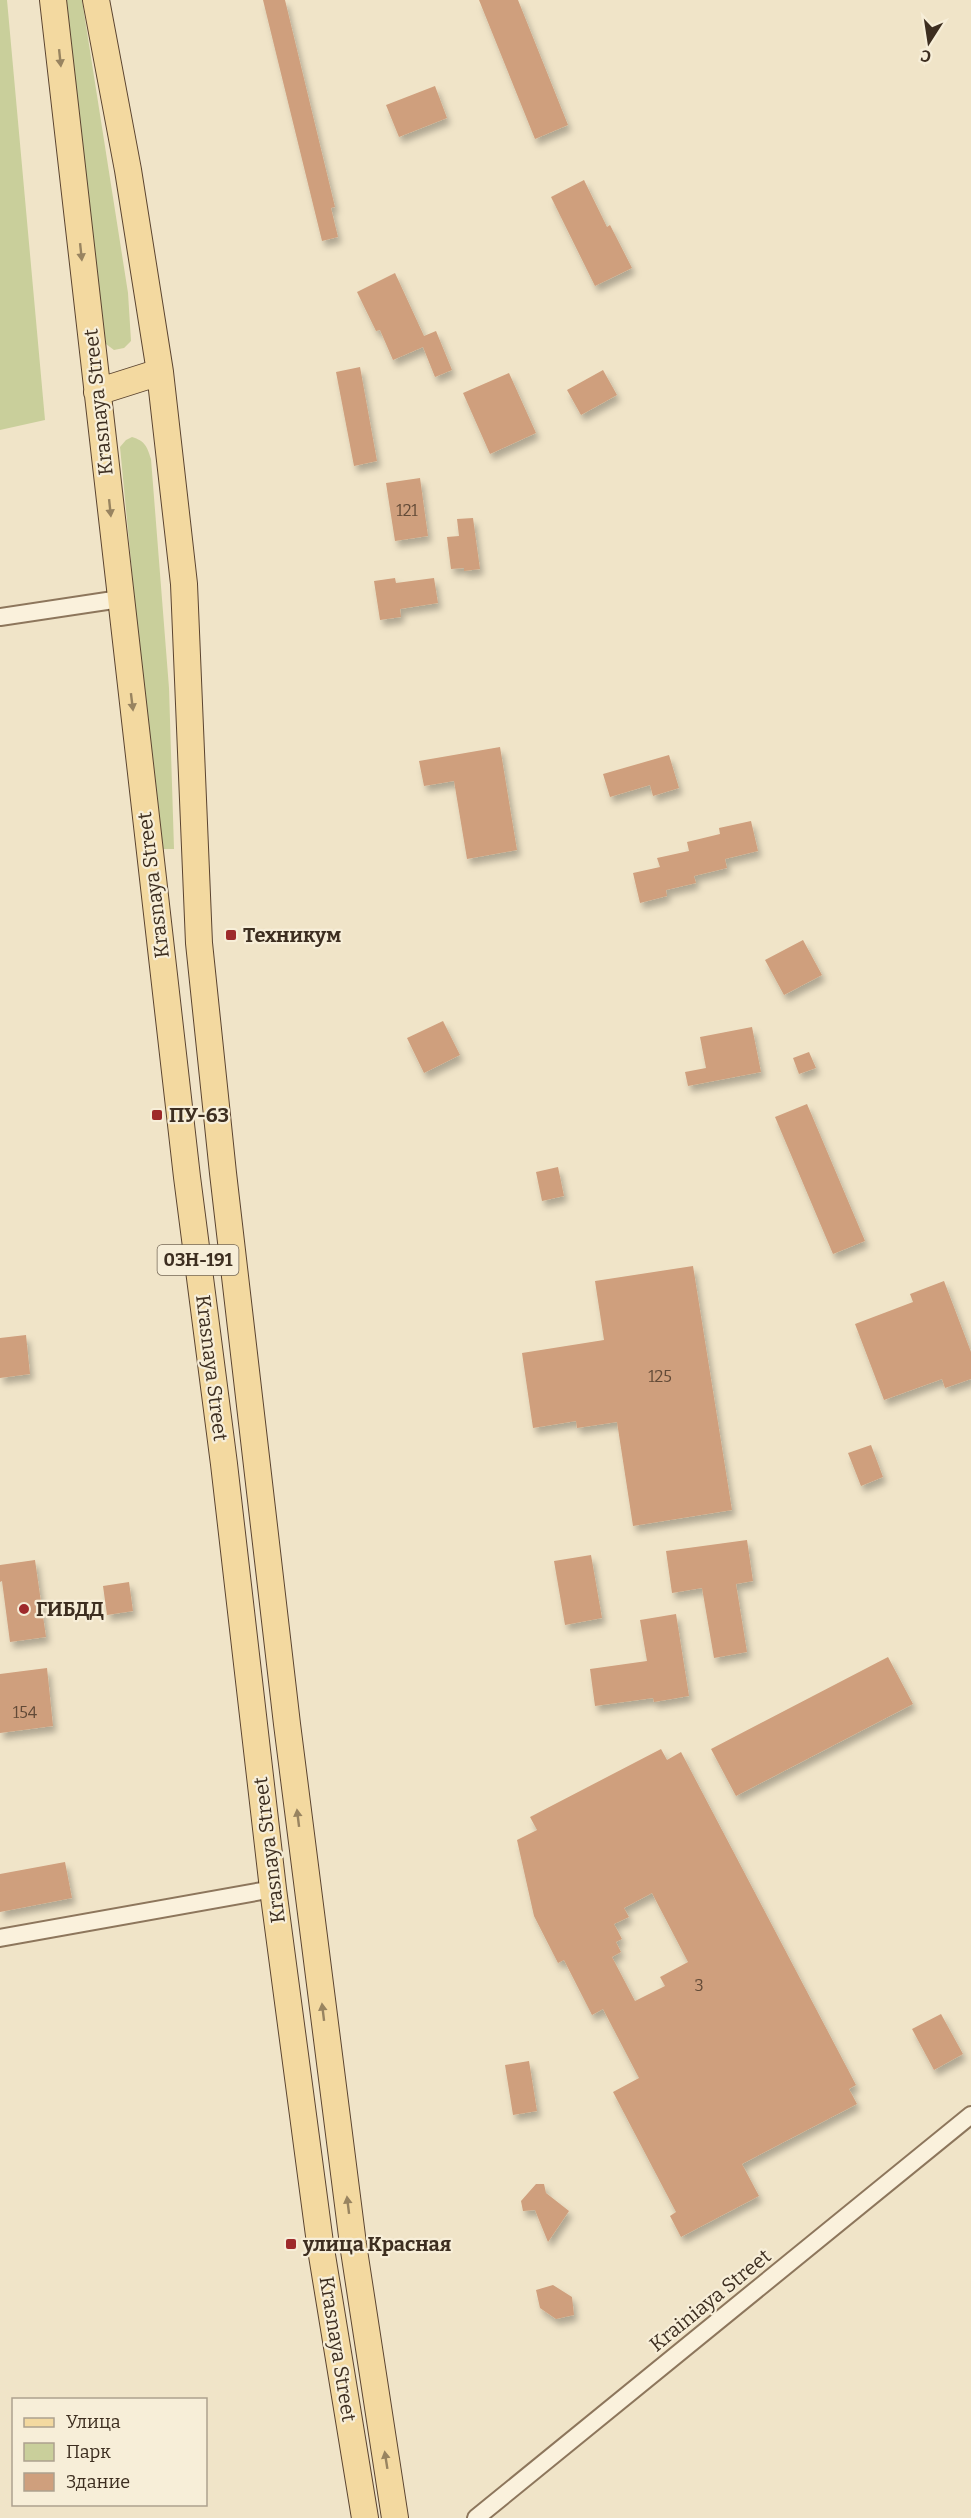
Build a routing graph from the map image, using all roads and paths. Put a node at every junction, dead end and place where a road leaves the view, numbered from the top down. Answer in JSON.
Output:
{"nodes":[{"id":1,"x":53,"y":0,"type":"edge"},
{"id":2,"x":96,"y":0,"type":"edge"},
{"id":3,"x":160,"y":372,"type":"junction"},
{"id":4,"x":97,"y":392,"type":"junction"},
{"id":5,"x":120,"y":599,"type":"junction"},
{"id":6,"x":0,"y":617,"type":"edge"},
{"id":7,"x":273,"y":1889,"type":"junction"},
{"id":8,"x":0,"y":1938,"type":"edge"},
{"id":9,"x":971,"y":2115,"type":"edge"},
{"id":10,"x":365,"y":2518,"type":"edge"},
{"id":11,"x":395,"y":2518,"type":"edge"},
{"id":12,"x":476,"y":2518,"type":"edge"}],
"edges":[{"from":1,"to":4,"type":"main road","name":"Krasnaya Street","number":"03Н-191","one_way":true},
{"from":2,"to":3,"type":"main road","name":"Krasnaya Street","number":"03Н-191"},
{"from":3,"to":4,"type":"main road"},
{"from":11,"to":3,"type":"main road","name":"Krasnaya Street","number":"03Н-191","one_way":true},
{"from":4,"to":5,"type":"main road","name":"Krasnaya Street","number":"03Н-191","one_way":true},
{"from":5,"to":6,"type":"street"},
{"from":5,"to":7,"type":"main road","name":"Krasnaya Street","number":"03Н-191","one_way":true},
{"from":7,"to":8,"type":"street"},
{"from":7,"to":10,"type":"main road","name":"Krasnaya Street","number":"03Н-191"},
{"from":9,"to":12,"type":"street","name":"Krainiaya Street"}]}
